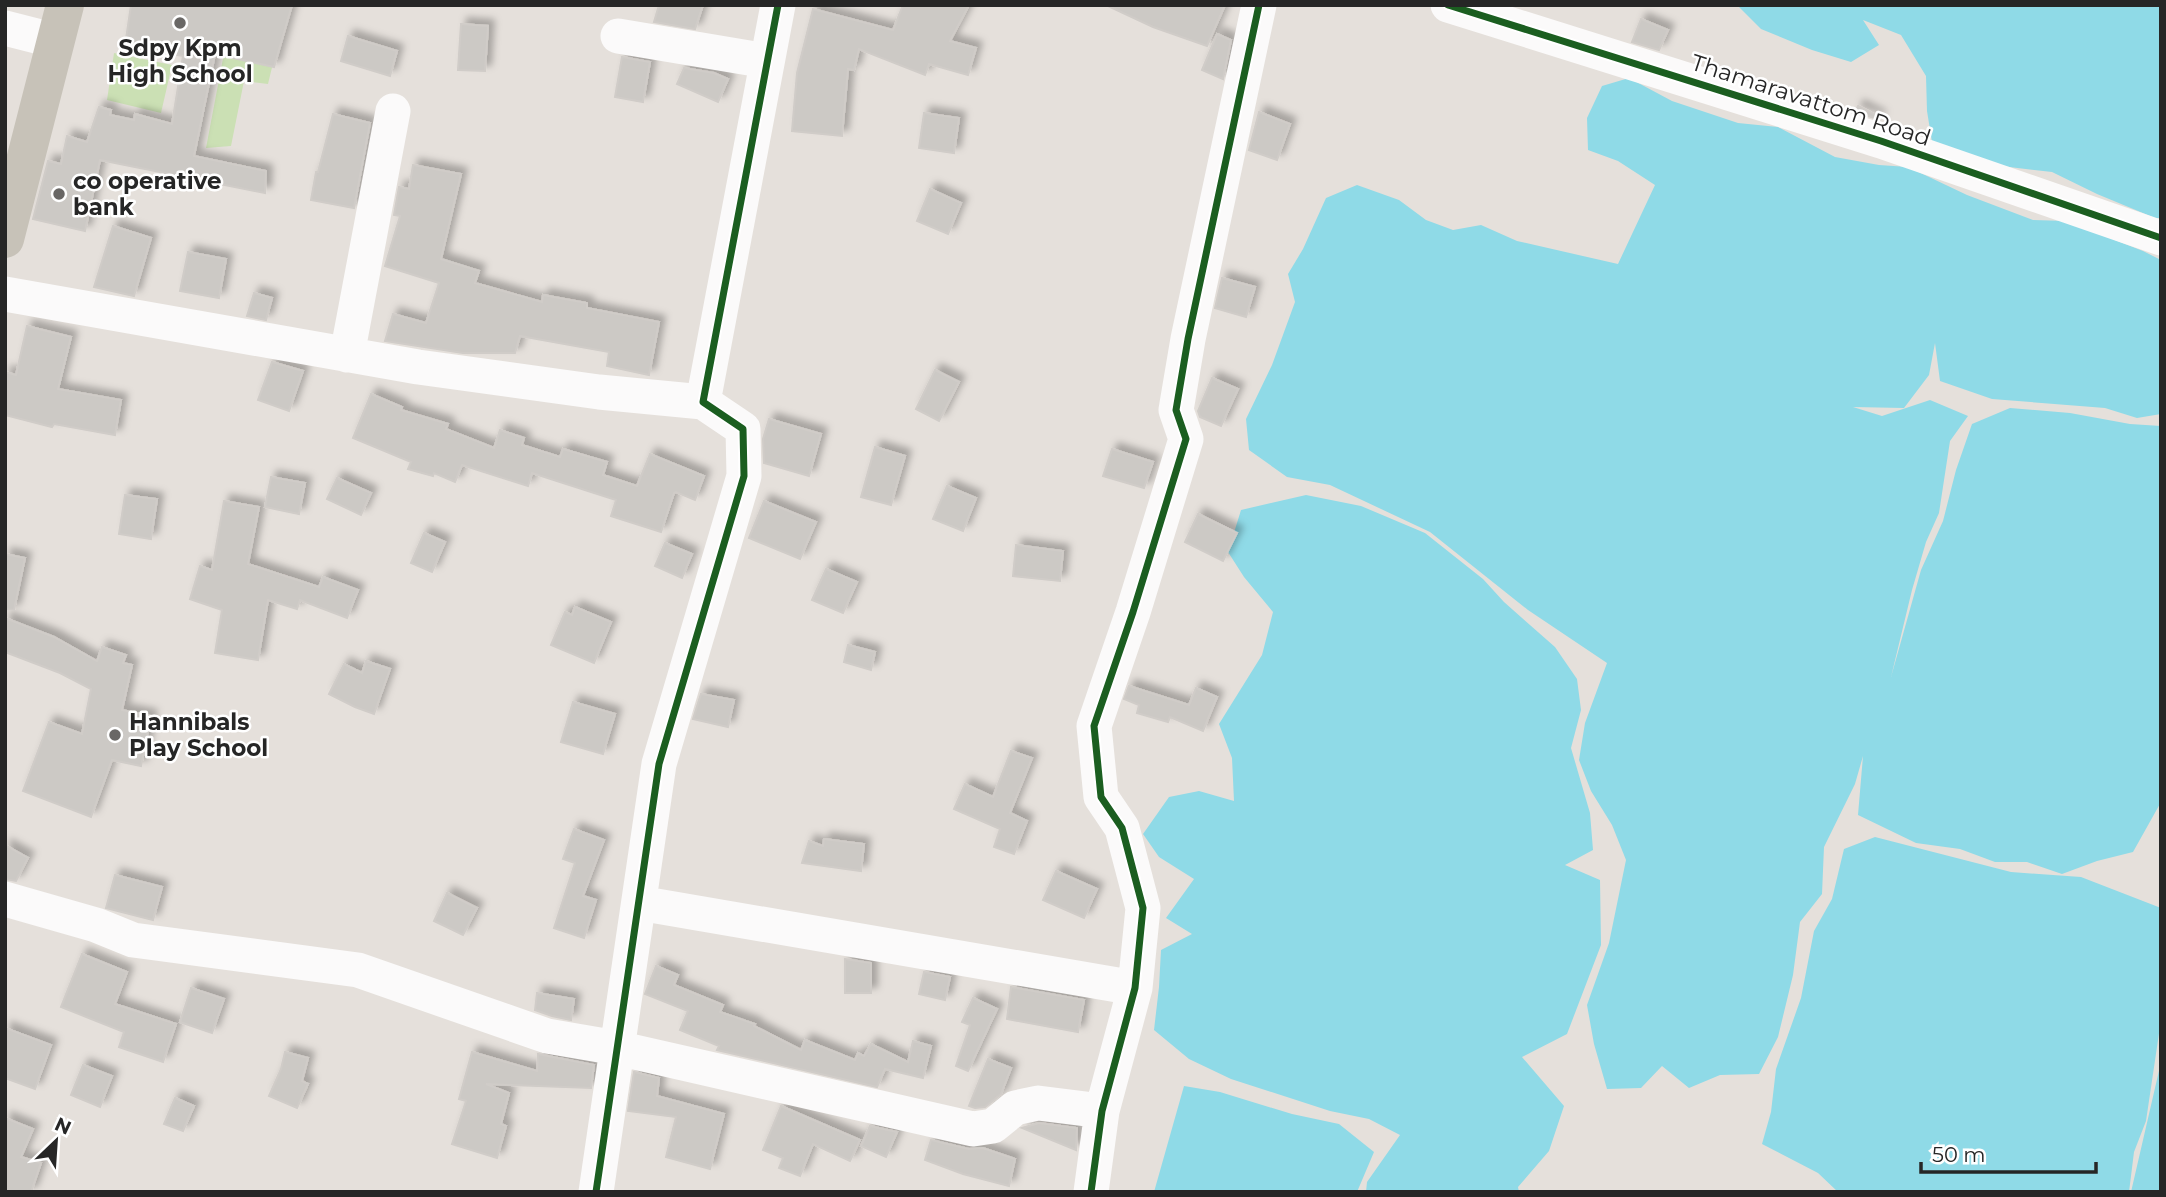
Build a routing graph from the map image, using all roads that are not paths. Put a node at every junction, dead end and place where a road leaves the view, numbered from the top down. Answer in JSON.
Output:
{"nodes":[{"id":1,"x":778,"y":5,"type":"edge"},
{"id":2,"x":1259,"y":5,"type":"edge"},
{"id":3,"x":1448,"y":5,"type":"edge"},
{"id":4,"x":60,"y":23,"type":"edge"},
{"id":5,"x":5,"y":28,"type":"edge"},
{"id":6,"x":618,"y":36,"type":"dead end"},
{"id":7,"x":767,"y":61,"type":"junction"},
{"id":8,"x":393,"y":111,"type":"dead end"},
{"id":9,"x":2161,"y":238,"type":"edge"},
{"id":10,"x":5,"y":239,"type":"edge"},
{"id":11,"x":5,"y":295,"type":"edge"},
{"id":12,"x":347,"y":355,"type":"junction"},
{"id":13,"x":704,"y":402,"type":"junction"},
{"id":14,"x":5,"y":899,"type":"edge"},
{"id":15,"x":639,"y":903,"type":"junction"},
{"id":16,"x":1135,"y":988,"type":"junction"},
{"id":17,"x":617,"y":1048,"type":"junction"},
{"id":18,"x":1102,"y":1111,"type":"junction"},
{"id":19,"x":596,"y":1192,"type":"edge"},
{"id":20,"x":1090,"y":1192,"type":"edge"}],
"edges":[{"from":1,"to":7,"type":"street"},
{"from":2,"to":16,"type":"street"},
{"from":3,"to":9,"type":"street","name":"Thamaravattom Road"},
{"from":4,"to":5,"type":"street"},
{"from":4,"to":10,"type":"main road"},
{"from":6,"to":7,"type":"street"},
{"from":7,"to":13,"type":"street"},
{"from":8,"to":12,"type":"street"},
{"from":11,"to":12,"type":"street"},
{"from":12,"to":13,"type":"street"},
{"from":13,"to":15,"type":"street"},
{"from":14,"to":17,"type":"street"},
{"from":15,"to":16,"type":"street"},
{"from":15,"to":17,"type":"street"},
{"from":16,"to":18,"type":"street"},
{"from":17,"to":18,"type":"street"},
{"from":17,"to":19,"type":"street"},
{"from":18,"to":20,"type":"street"}]}
